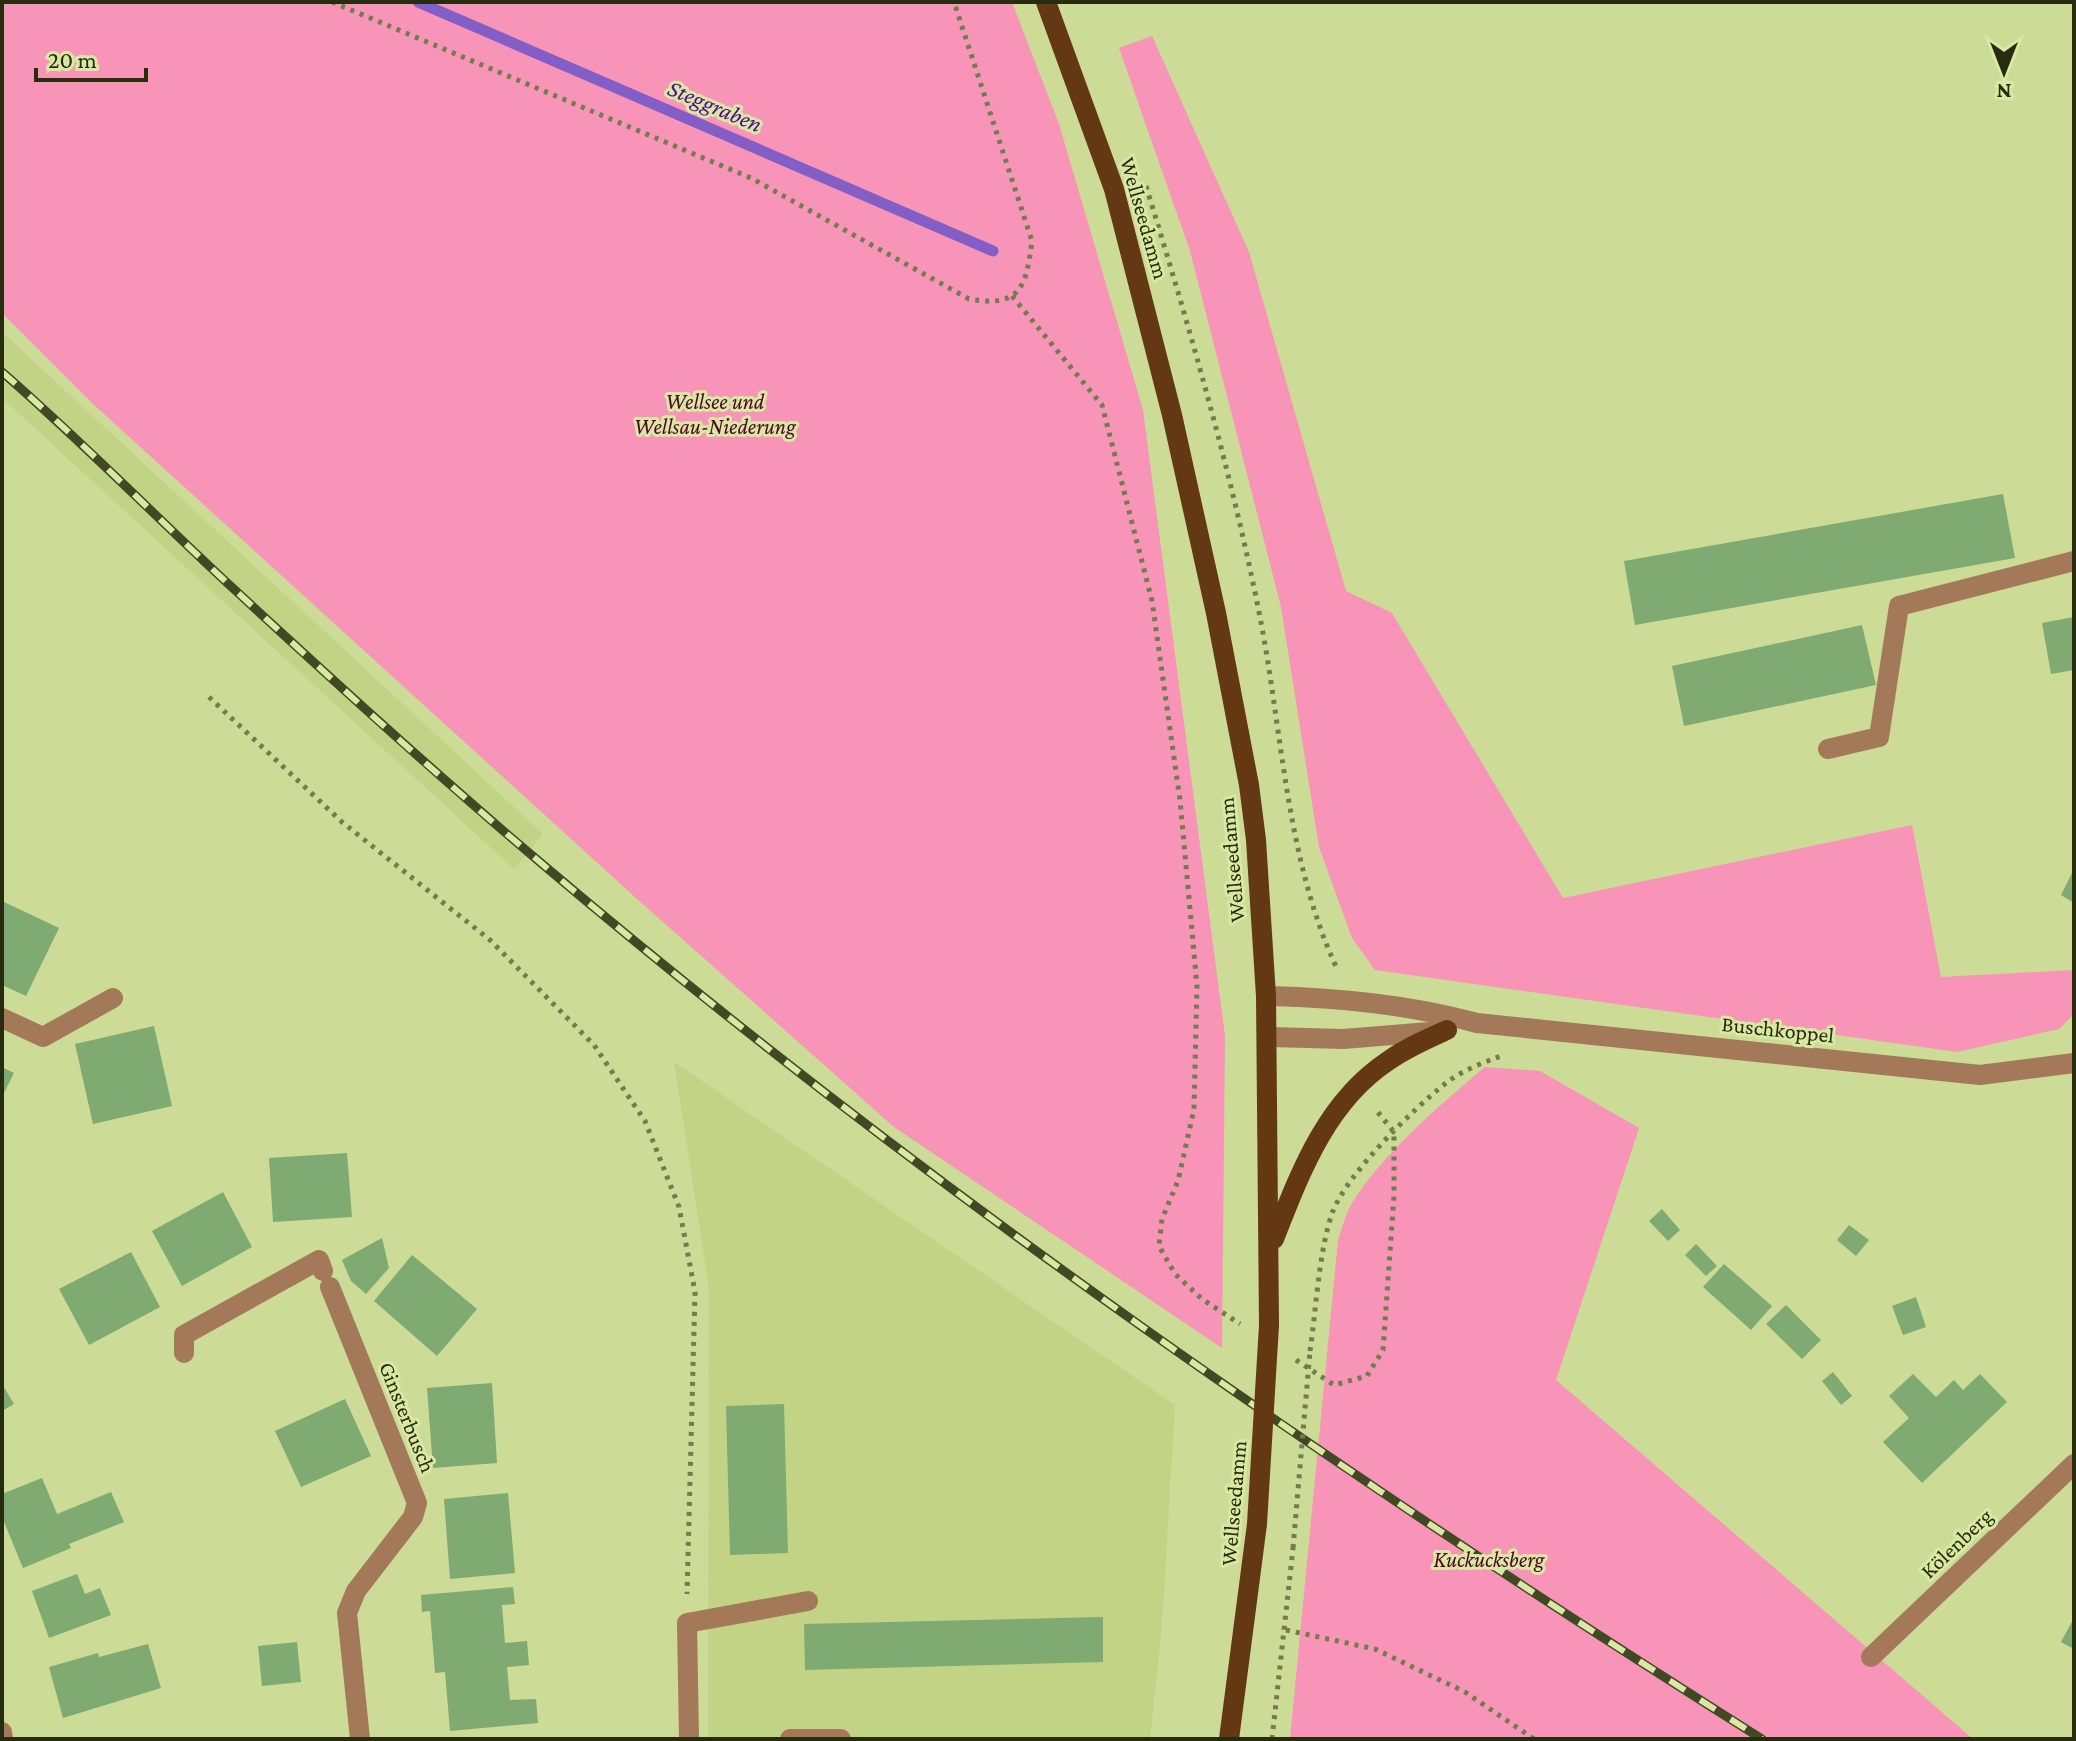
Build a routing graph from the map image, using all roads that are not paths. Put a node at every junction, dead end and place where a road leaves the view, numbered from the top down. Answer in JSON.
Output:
{"nodes":[{"id":1,"x":1046,"y":2,"type":"edge"},
{"id":2,"x":2074,"y":561,"type":"edge"},
{"id":3,"x":1828,"y":749,"type":"dead end"},
{"id":4,"x":1266,"y":996,"type":"junction"},
{"id":5,"x":113,"y":998,"type":"dead end"},
{"id":6,"x":2,"y":1018,"type":"edge"},
{"id":7,"x":1477,"y":1023,"type":"junction"},
{"id":8,"x":1447,"y":1030,"type":"junction"},
{"id":9,"x":1267,"y":1037,"type":"junction"},
{"id":10,"x":2074,"y":1063,"type":"edge"},
{"id":11,"x":1270,"y":1250,"type":"junction"},
{"id":12,"x":184,"y":1353,"type":"dead end"},
{"id":13,"x":2074,"y":1464,"type":"edge"},
{"id":14,"x":808,"y":1601,"type":"dead end"},
{"id":15,"x":1871,"y":1657,"type":"dead end"},
{"id":16,"x":2,"y":1732,"type":"edge"},
{"id":17,"x":3,"y":1739,"type":"edge"},
{"id":18,"x":360,"y":1739,"type":"edge"},
{"id":19,"x":689,"y":1739,"type":"edge"},
{"id":20,"x":790,"y":1739,"type":"edge"},
{"id":21,"x":841,"y":1739,"type":"edge"},
{"id":22,"x":1229,"y":1739,"type":"edge"}],
"edges":[{"from":1,"to":4,"type":"main road","name":"Wellseedamm"},
{"from":2,"to":3,"type":"street"},
{"from":4,"to":7,"type":"street","name":"Buschkoppel"},
{"from":4,"to":9,"type":"main road","name":"Wellseedamm"},
{"from":5,"to":6,"type":"street"},
{"from":7,"to":8,"type":"street","name":"Buschkoppel"},
{"from":7,"to":10,"type":"street","name":"Buschkoppel"},
{"from":8,"to":9,"type":"street","name":"Buschkoppel"},
{"from":8,"to":11,"type":"main road"},
{"from":9,"to":11,"type":"main road","name":"Wellseedamm"},
{"from":11,"to":22,"type":"main road","name":"Wellseedamm","bridge":true},
{"from":12,"to":18,"type":"street","name":"Ginsterbusch"},
{"from":13,"to":15,"type":"street","name":"Kölenberg"},
{"from":14,"to":19,"type":"street"},
{"from":16,"to":17,"type":"street"},
{"from":20,"to":21,"type":"street"}]}
